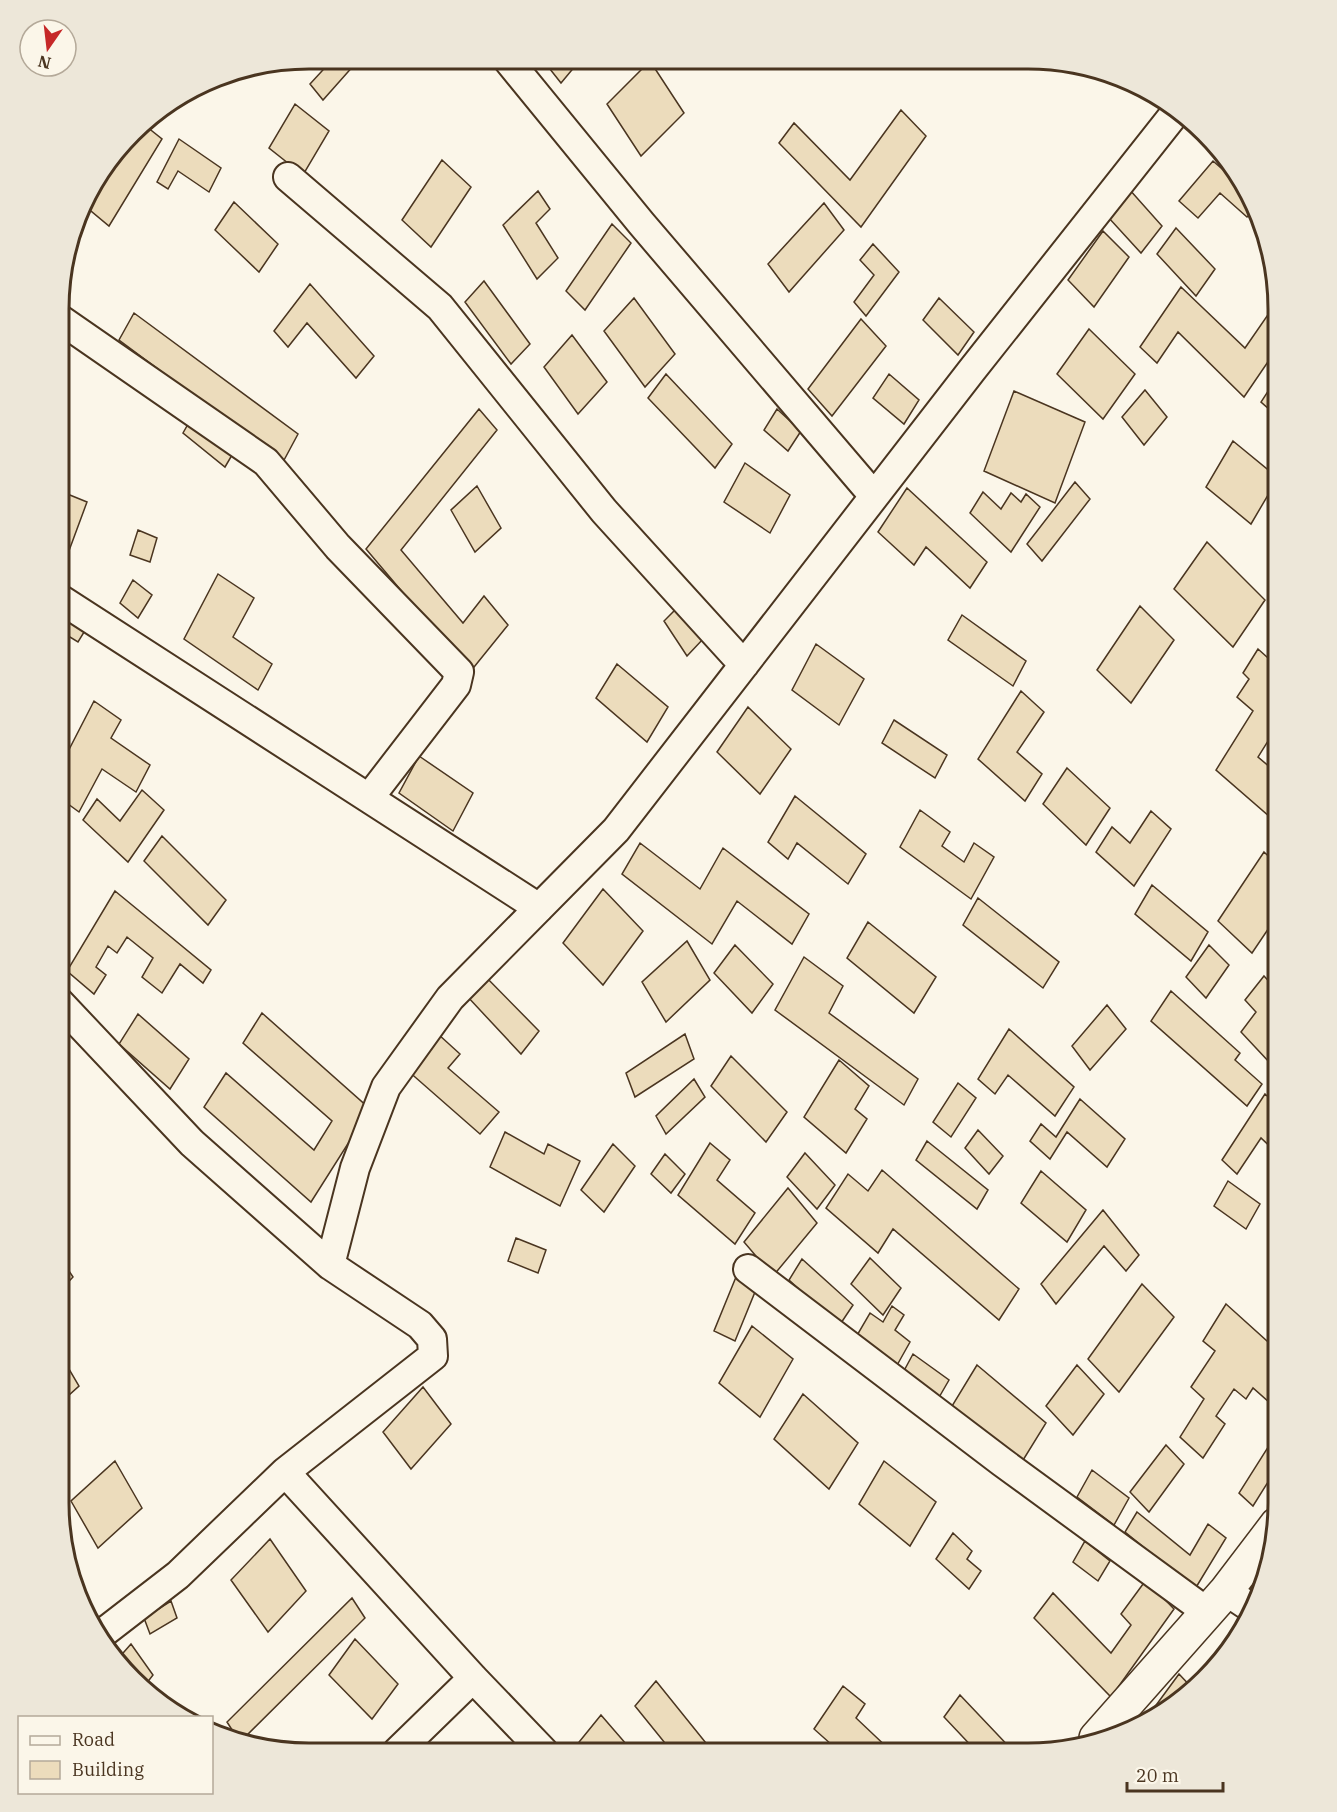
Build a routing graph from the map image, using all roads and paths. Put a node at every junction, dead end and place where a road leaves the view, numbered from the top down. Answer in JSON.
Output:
{"nodes":[{"id":1,"x":515,"y":69,"type":"edge"},
{"id":2,"x":1175,"y":119,"type":"edge"},
{"id":3,"x":288,"y":177,"type":"dead end"},
{"id":4,"x":69,"y":326,"type":"edge"},
{"id":5,"x":874,"y":496,"type":"junction"},
{"id":6,"x":69,"y":605,"type":"edge"},
{"id":7,"x":744,"y":665,"type":"junction"},
{"id":8,"x":369,"y":798,"type":"junction"},
{"id":9,"x":539,"y":908,"type":"junction"},
{"id":10,"x":69,"y":1013,"type":"edge"},
{"id":11,"x":330,"y":1265,"type":"junction"},
{"id":12,"x":748,"y":1269,"type":"dead end"},
{"id":13,"x":285,"y":1472,"type":"junction"},
{"id":14,"x":1265,"y":1539,"type":"edge"},
{"id":15,"x":1216,"y":1601,"type":"junction"},
{"id":16,"x":1244,"y":1607,"type":"edge"},
{"id":17,"x":106,"y":1631,"type":"edge"},
{"id":18,"x":473,"y":1678,"type":"junction"},
{"id":19,"x":1102,"y":1731,"type":"edge"},
{"id":20,"x":406,"y":1743,"type":"edge"},
{"id":21,"x":535,"y":1743,"type":"edge"}],
"edges":[{"from":1,"to":5,"type":"street"},
{"from":2,"to":5,"type":"street"},
{"from":3,"to":7,"type":"street"},
{"from":4,"to":8,"type":"street"},
{"from":5,"to":7,"type":"street"},
{"from":6,"to":8,"type":"street"},
{"from":7,"to":9,"type":"street"},
{"from":8,"to":9,"type":"street"},
{"from":9,"to":11,"type":"street"},
{"from":10,"to":11,"type":"street"},
{"from":11,"to":13,"type":"street"},
{"from":12,"to":15,"type":"street"},
{"from":13,"to":17,"type":"street"},
{"from":13,"to":18,"type":"street"},
{"from":14,"to":15,"type":"street"},
{"from":15,"to":16,"type":"street"},
{"from":15,"to":19,"type":"street"},
{"from":18,"to":20,"type":"street"},
{"from":18,"to":21,"type":"street"}]}
